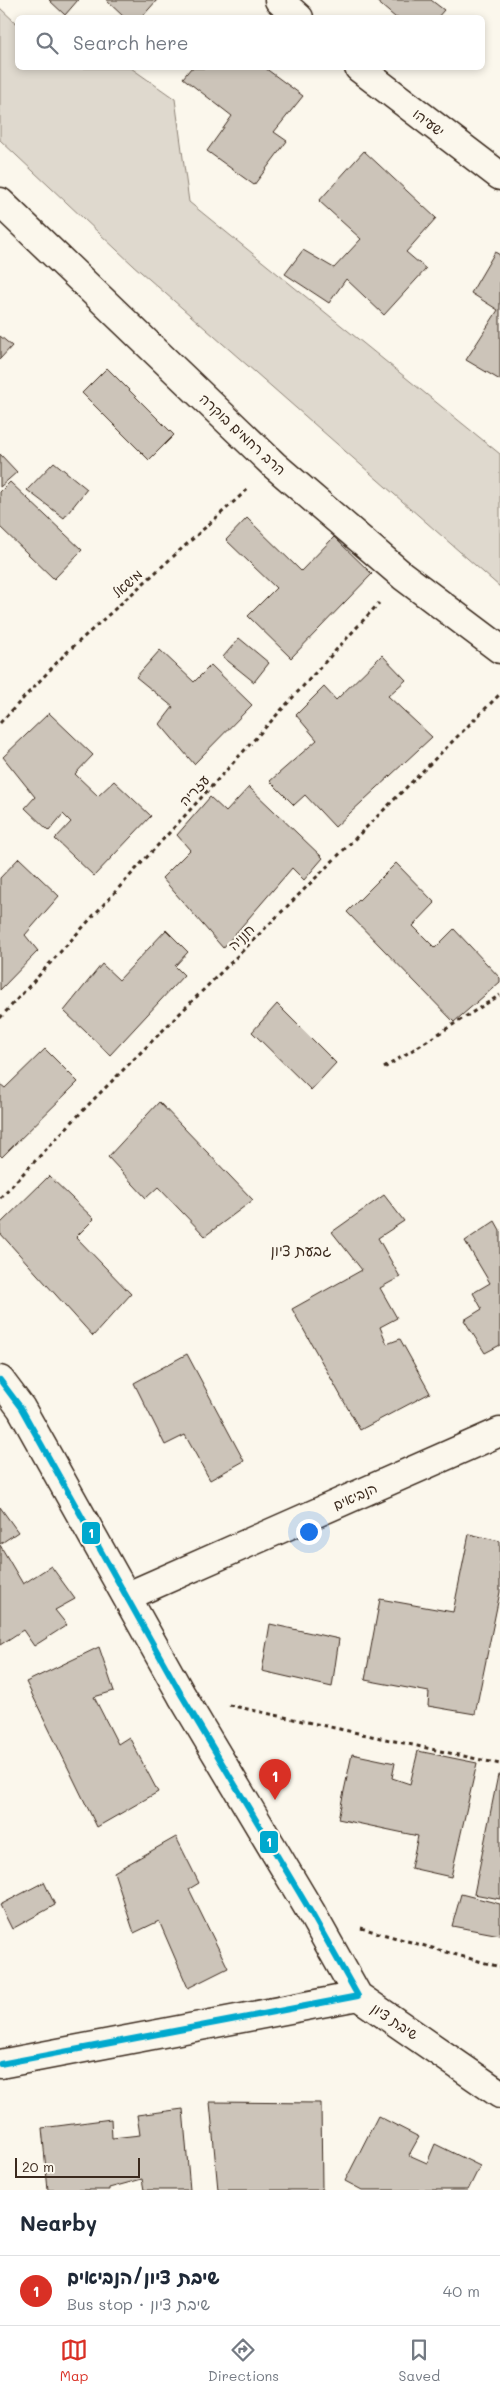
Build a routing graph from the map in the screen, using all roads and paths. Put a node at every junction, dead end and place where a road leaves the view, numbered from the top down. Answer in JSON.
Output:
{"nodes":[{"id":1,"x":279,"y":0,"type":"edge"},
{"id":2,"x":296,"y":15,"type":"edge"},
{"id":3,"x":362,"y":70,"type":"edge"},
{"id":4,"x":500,"y":176,"type":"edge"},
{"id":5,"x":0,"y":202,"type":"edge"},
{"id":6,"x":274,"y":465,"type":"junction"},
{"id":7,"x":403,"y":576,"type":"junction"},
{"id":8,"x":500,"y":649,"type":"edge"},
{"id":9,"x":500,"y":694,"type":"edge"},
{"id":10,"x":0,"y":723,"type":"edge"},
{"id":11,"x":500,"y":995,"type":"edge"},
{"id":12,"x":0,"y":1018,"type":"edge"},
{"id":13,"x":384,"y":1068,"type":"dead end"},
{"id":14,"x":0,"y":1198,"type":"edge"},
{"id":15,"x":0,"y":1380,"type":"edge"},
{"id":16,"x":500,"y":1432,"type":"edge"},
{"id":17,"x":128,"y":1596,"type":"junction"},
{"id":18,"x":182,"y":1696,"type":"junction"},
{"id":19,"x":500,"y":1764,"type":"edge"},
{"id":20,"x":312,"y":1914,"type":"junction"},
{"id":21,"x":500,"y":1967,"type":"edge"},
{"id":22,"x":358,"y":1996,"type":"junction"},
{"id":23,"x":0,"y":2064,"type":"edge"},
{"id":24,"x":500,"y":2094,"type":"edge"}],
"edges":[{"from":1,"to":2,"type":"street"},
{"from":3,"to":4,"type":"street","name":"ישעיהו"},
{"from":5,"to":6,"type":"street","name":"הרב רחמים בוקרה"},
{"from":6,"to":7,"type":"street","name":"הרב רחמים בוקרה"},
{"from":6,"to":10,"type":"path","name":"מישאל"},
{"from":7,"to":8,"type":"street","name":"הרב רחמים בוקרה"},
{"from":7,"to":12,"type":"path","name":"עזריה"},
{"from":9,"to":14,"type":"path","name":"חנניה"},
{"from":11,"to":13,"type":"path"},
{"from":15,"to":17,"type":"street","name":"שיבת ציון"},
{"from":16,"to":17,"type":"street","name":"הנביאים"},
{"from":17,"to":18,"type":"street","name":"שיבת ציון"},
{"from":18,"to":19,"type":"path"},
{"from":18,"to":20,"type":"street","name":"שיבת ציון"},
{"from":20,"to":21,"type":"path"},
{"from":20,"to":22,"type":"street","name":"שיבת ציון"},
{"from":22,"to":23,"type":"street"},
{"from":22,"to":24,"type":"street","name":"שיבת ציון"}]}
